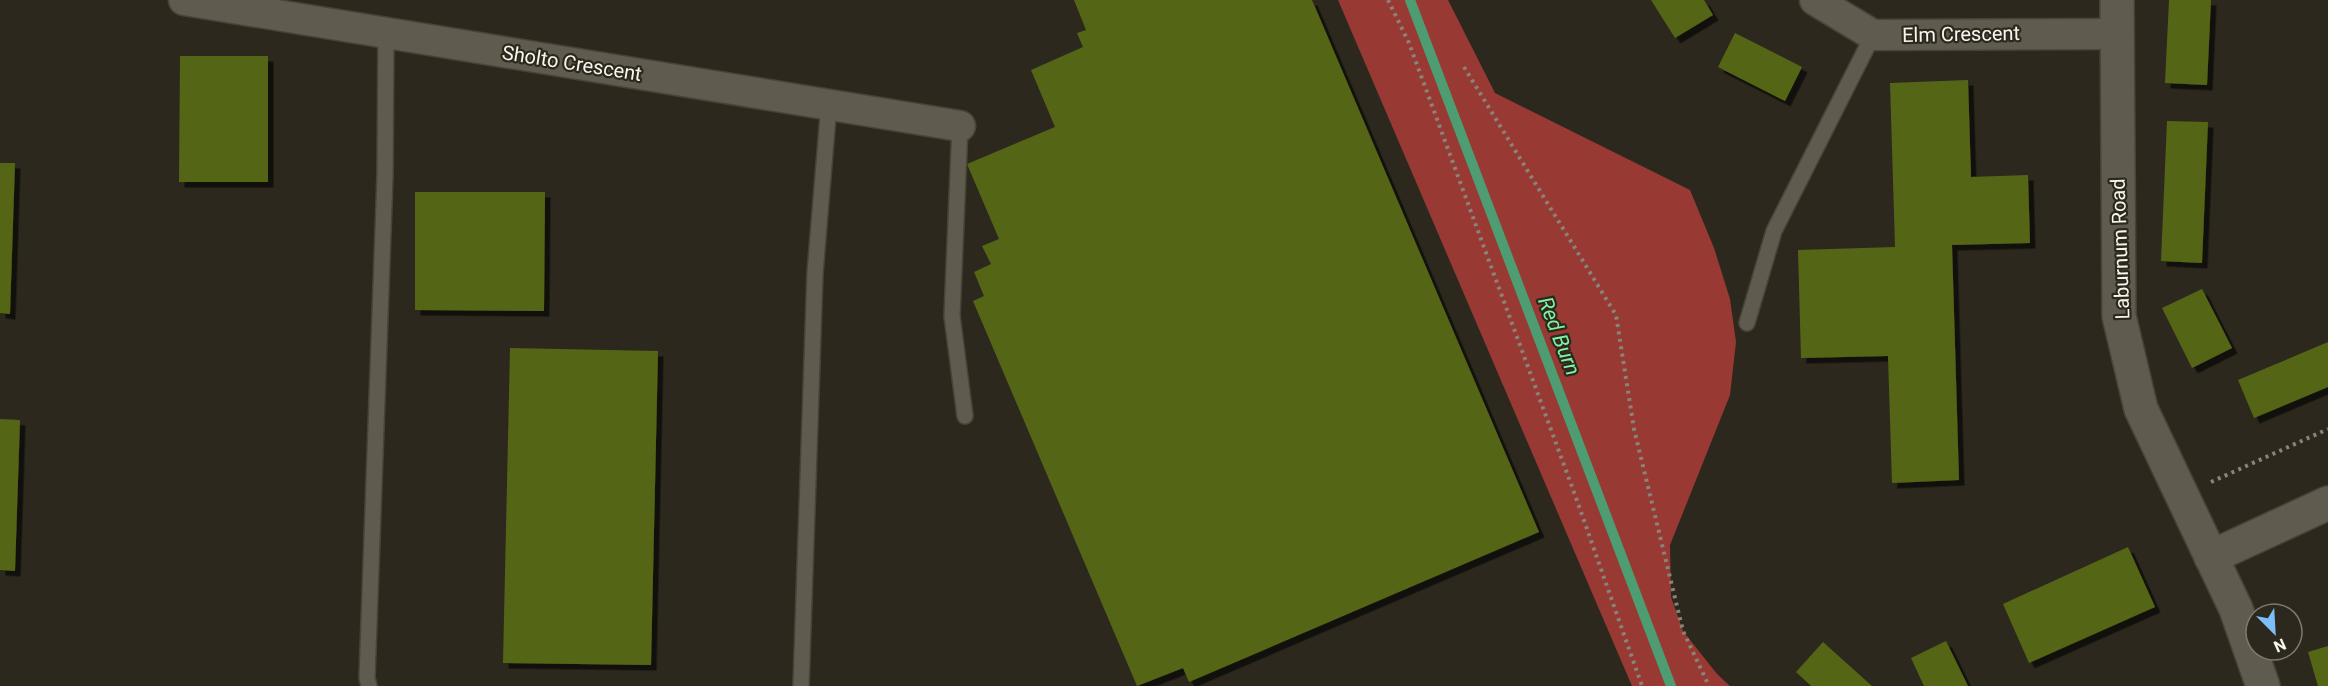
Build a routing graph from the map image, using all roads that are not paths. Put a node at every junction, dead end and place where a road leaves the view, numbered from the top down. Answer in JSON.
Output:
{"nodes":[{"id":1,"x":184,"y":0,"type":"edge"},
{"id":2,"x":1815,"y":0,"type":"edge"},
{"id":3,"x":2117,"y":0,"type":"edge"},
{"id":4,"x":386,"y":32,"type":"junction"},
{"id":5,"x":2116,"y":34,"type":"junction"},
{"id":6,"x":1873,"y":35,"type":"junction"},
{"id":7,"x":829,"y":104,"type":"junction"},
{"id":8,"x":960,"y":126,"type":"joint"},
{"id":9,"x":1747,"y":323,"type":"dead end"},
{"id":10,"x":965,"y":416,"type":"dead end"},
{"id":11,"x":2328,"y":503,"type":"edge"},
{"id":12,"x":2211,"y":557,"type":"junction"},
{"id":13,"x":369,"y":686,"type":"edge"},
{"id":14,"x":801,"y":686,"type":"edge"},
{"id":15,"x":2263,"y":686,"type":"edge"}],
"edges":[{"from":1,"to":4,"type":"street","name":"Sholto Crescent"},
{"from":2,"to":6,"type":"street","name":"Elm Crescent"},
{"from":3,"to":5,"type":"street","name":"Laburnum Road"},
{"from":4,"to":7,"type":"street","name":"Sholto Crescent"},
{"from":4,"to":13,"type":"lane"},
{"from":5,"to":6,"type":"street","name":"Elm Crescent"},
{"from":5,"to":12,"type":"street","name":"Laburnum Road"},
{"from":6,"to":9,"type":"lane"},
{"from":7,"to":8,"type":"street","name":"Sholto Crescent"},
{"from":7,"to":14,"type":"lane"},
{"from":8,"to":10,"type":"lane"},
{"from":11,"to":12,"type":"street"},
{"from":12,"to":15,"type":"street","name":"Laburnum Road"}]}
